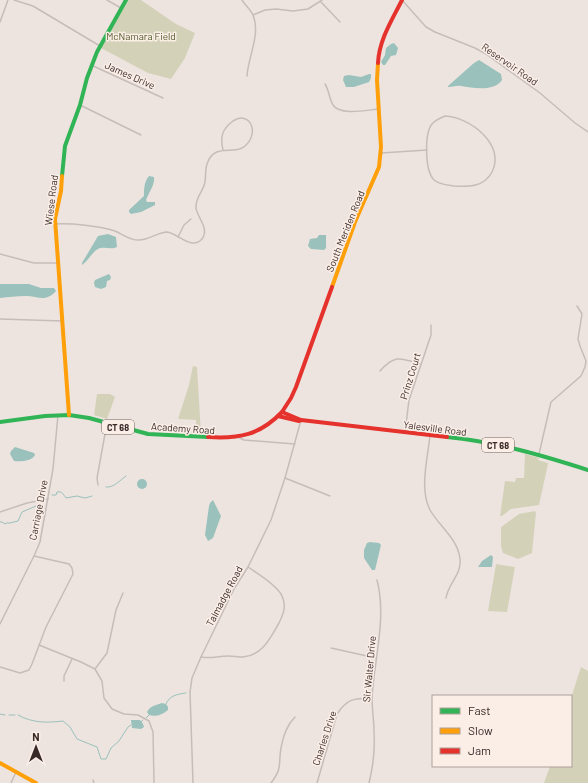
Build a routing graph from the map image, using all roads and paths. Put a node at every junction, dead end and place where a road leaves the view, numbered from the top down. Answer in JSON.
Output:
{"nodes":[{"id":1,"x":8,"y":0,"type":"edge"},
{"id":2,"x":14,"y":0,"type":"edge"},
{"id":3,"x":107,"y":0,"type":"edge"},
{"id":4,"x":126,"y":0,"type":"edge"},
{"id":5,"x":242,"y":0,"type":"edge"},
{"id":6,"x":402,"y":0,"type":"edge"},
{"id":7,"x":322,"y":1,"type":"edge"},
{"id":8,"x":121,"y":8,"type":"junction"},
{"id":9,"x":0,"y":12,"type":"edge"},
{"id":10,"x":3,"y":13,"type":"junction"},
{"id":11,"x":253,"y":15,"type":"junction"},
{"id":12,"x":0,"y":22,"type":"edge"},
{"id":13,"x":340,"y":22,"type":"dead end"},
{"id":14,"x":100,"y":46,"type":"junction"},
{"id":15,"x":91,"y":66,"type":"junction"},
{"id":16,"x":247,"y":76,"type":"dead end"},
{"id":17,"x":325,"y":84,"type":"dead end"},
{"id":18,"x":163,"y":98,"type":"dead end"},
{"id":19,"x":80,"y":105,"type":"junction"},
{"id":20,"x":379,"y":109,"type":"junction"},
{"id":21,"x":588,"y":132,"type":"edge"},
{"id":22,"x":140,"y":135,"type":"dead end"},
{"id":23,"x":223,"y":150,"type":"junction"},
{"id":24,"x":428,"y":150,"type":"junction"},
{"id":25,"x":381,"y":153,"type":"junction"},
{"id":26,"x":191,"y":219,"type":"dead end"},
{"id":27,"x":55,"y":224,"type":"junction"},
{"id":28,"x":178,"y":237,"type":"junction"},
{"id":29,"x":0,"y":254,"type":"edge"},
{"id":30,"x":58,"y":263,"type":"junction"},
{"id":31,"x":577,"y":306,"type":"dead end"},
{"id":32,"x":0,"y":320,"type":"edge"},
{"id":33,"x":63,"y":321,"type":"junction"},
{"id":34,"x":431,"y":326,"type":"dead end"},
{"id":35,"x":421,"y":364,"type":"junction"},
{"id":36,"x":380,"y":371,"type":"dead end"},
{"id":37,"x":282,"y":412,"type":"junction"},
{"id":38,"x":58,"y":415,"type":"junction"},
{"id":39,"x":69,"y":415,"type":"junction"},
{"id":40,"x":278,"y":416,"type":"junction"},
{"id":41,"x":301,"y":420,"type":"junction"},
{"id":42,"x":0,"y":422,"type":"edge"},
{"id":43,"x":107,"y":423,"type":"junction"},
{"id":44,"x":405,"y":432,"type":"junction"},
{"id":45,"x":430,"y":435,"type":"junction"},
{"id":46,"x":238,"y":438,"type":"junction"},
{"id":47,"x":294,"y":444,"type":"junction"},
{"id":48,"x":539,"y":454,"type":"junction"},
{"id":49,"x":588,"y":470,"type":"edge"},
{"id":50,"x":285,"y":478,"type":"junction"},
{"id":51,"x":98,"y":485,"type":"dead end"},
{"id":52,"x":330,"y":496,"type":"dead end"},
{"id":53,"x":48,"y":499,"type":"junction"},
{"id":54,"x":0,"y":512,"type":"edge"},
{"id":55,"x":34,"y":556,"type":"junction"},
{"id":56,"x":248,"y":567,"type":"junction"},
{"id":57,"x":377,"y":580,"type":"dead end"},
{"id":58,"x":123,"y":593,"type":"dead end"},
{"id":59,"x":446,"y":598,"type":"dead end"},
{"id":60,"x":0,"y":624,"type":"edge"},
{"id":61,"x":39,"y":645,"type":"junction"},
{"id":62,"x":331,"y":648,"type":"dead end"},
{"id":63,"x":201,"y":656,"type":"junction"},
{"id":64,"x":376,"y":658,"type":"junction"},
{"id":65,"x":72,"y":659,"type":"junction"},
{"id":66,"x":0,"y":667,"type":"edge"},
{"id":67,"x":94,"y":669,"type":"junction"},
{"id":68,"x":64,"y":681,"type":"dead end"},
{"id":69,"x":372,"y":699,"type":"junction"},
{"id":70,"x":295,"y":716,"type":"dead end"},
{"id":71,"x":0,"y":763,"type":"edge"},
{"id":72,"x":16,"y":772,"type":"junction"},
{"id":73,"x":12,"y":783,"type":"edge"},
{"id":74,"x":36,"y":783,"type":"edge"},
{"id":75,"x":154,"y":783,"type":"edge"},
{"id":76,"x":193,"y":783,"type":"edge"},
{"id":77,"x":271,"y":783,"type":"edge"},
{"id":78,"x":317,"y":783,"type":"edge"},
{"id":79,"x":369,"y":783,"type":"edge"}],
"edges":[{"from":1,"to":10,"type":"street"},
{"from":2,"to":14,"type":"street"},
{"from":3,"to":8,"type":"street"},
{"from":4,"to":8,"type":"main road","name":"Wiese Road"},
{"from":5,"to":11,"type":"street"},
{"from":6,"to":20,"type":"main road","name":"South Meriden Road"},
{"from":6,"to":21,"type":"street","name":"Reservoir Road"},
{"from":7,"to":11,"type":"street"},
{"from":7,"to":13,"type":"street"},
{"from":8,"to":14,"type":"main road","name":"Wiese Road"},
{"from":9,"to":10,"type":"street"},
{"from":10,"to":12,"type":"street"},
{"from":11,"to":16,"type":"street"},
{"from":14,"to":15,"type":"main road","name":"Wiese Road"},
{"from":15,"to":18,"type":"street","name":"James Drive"},
{"from":15,"to":19,"type":"main road","name":"Wiese Road"},
{"from":17,"to":20,"type":"street"},
{"from":19,"to":22,"type":"street"},
{"from":19,"to":27,"type":"main road","name":"Wiese Road"},
{"from":20,"to":25,"type":"main road","name":"South Meriden Road"},
{"from":23,"to":23,"type":"street"},
{"from":23,"to":28,"type":"street"},
{"from":24,"to":24,"type":"street"},
{"from":24,"to":25,"type":"street"},
{"from":25,"to":37,"type":"main road","name":"South Meriden Road"},
{"from":26,"to":28,"type":"street"},
{"from":27,"to":28,"type":"street"},
{"from":27,"to":30,"type":"main road","name":"Wiese Road"},
{"from":29,"to":30,"type":"street"},
{"from":30,"to":33,"type":"main road","name":"Wiese Road"},
{"from":31,"to":48,"type":"street"},
{"from":32,"to":33,"type":"street"},
{"from":33,"to":39,"type":"main road","name":"Wiese Road"},
{"from":34,"to":35,"type":"street","name":"Prinz Court"},
{"from":35,"to":36,"type":"street"},
{"from":35,"to":44,"type":"street","name":"Prinz Court"},
{"from":37,"to":40,"type":"main road","name":"South Meriden Road","number":"CT 68"},
{"from":37,"to":41,"type":"main road","name":"Yalesville Road","number":"CT 68"},
{"from":38,"to":39,"type":"main road","name":"Academy Road","number":"CT 68"},
{"from":38,"to":42,"type":"main road","name":"Academy Road","number":"CT 68"},
{"from":38,"to":53,"type":"street","name":"Carriage Drive"},
{"from":39,"to":43,"type":"main road","name":"Academy Road","number":"CT 68"},
{"from":40,"to":41,"type":"main road","name":"Yalesville Road","number":"CT 68"},
{"from":40,"to":46,"type":"main road","name":"South Meriden Road","number":"CT 68"},
{"from":41,"to":44,"type":"main road","name":"Yalesville Road","number":"CT 68"},
{"from":41,"to":47,"type":"street","name":"Talmadge Road"},
{"from":43,"to":46,"type":"main road","name":"Academy Road","number":"CT 68"},
{"from":43,"to":51,"type":"street"},
{"from":44,"to":45,"type":"main road","name":"Yalesville Road","number":"CT 68"},
{"from":45,"to":48,"type":"main road","name":"Yalesville Road","number":"CT 68"},
{"from":45,"to":59,"type":"street"},
{"from":46,"to":47,"type":"street","name":"Academy Road"},
{"from":47,"to":50,"type":"street","name":"Talmadge Road"},
{"from":48,"to":49,"type":"main road","name":"Yalesville Road","number":"CT 68"},
{"from":50,"to":52,"type":"street"},
{"from":50,"to":56,"type":"street","name":"Talmadge Road"},
{"from":53,"to":54,"type":"street"},
{"from":53,"to":55,"type":"street","name":"Carriage Drive"},
{"from":55,"to":60,"type":"street","name":"Carriage Drive"},
{"from":55,"to":61,"type":"street"},
{"from":56,"to":63,"type":"street","name":"Talmadge Road"},
{"from":56,"to":63,"type":"street"},
{"from":57,"to":64,"type":"street","name":"Sir Walter Drive"},
{"from":58,"to":67,"type":"street"},
{"from":61,"to":65,"type":"street"},
{"from":61,"to":66,"type":"street"},
{"from":62,"to":64,"type":"street"},
{"from":63,"to":76,"type":"street","name":"Talmadge Road"},
{"from":64,"to":69,"type":"street","name":"Sir Walter Drive"},
{"from":65,"to":67,"type":"street"},
{"from":65,"to":68,"type":"street"},
{"from":67,"to":75,"type":"street"},
{"from":69,"to":78,"type":"street","name":"Charles Drive"},
{"from":69,"to":79,"type":"street","name":"Sir Walter Drive"},
{"from":70,"to":77,"type":"street"},
{"from":71,"to":72,"type":"main road"},
{"from":72,"to":73,"type":"street"},
{"from":72,"to":74,"type":"main road"}]}
